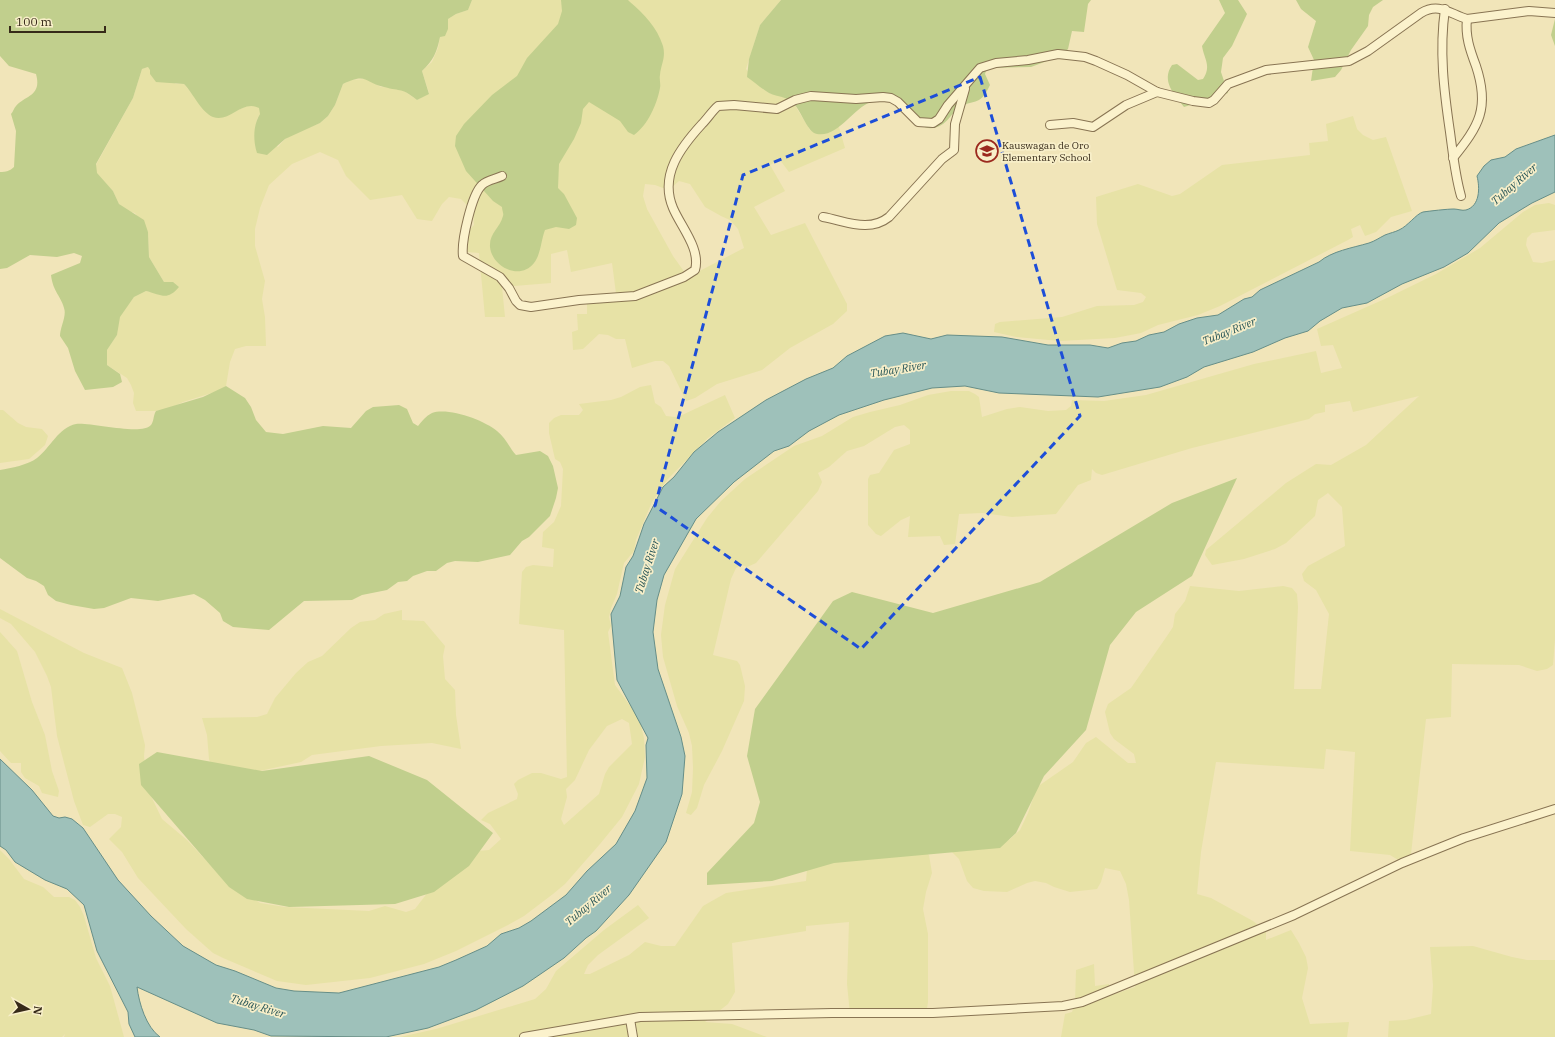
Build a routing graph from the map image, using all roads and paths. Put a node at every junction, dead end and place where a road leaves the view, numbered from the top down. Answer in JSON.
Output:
{"nodes":[{"id":1,"x":1445,"y":9,"type":"junction"},
{"id":2,"x":1555,"y":13,"type":"edge"},
{"id":3,"x":1466,"y":19,"type":"junction"},
{"id":4,"x":968,"y":82,"type":"junction"},
{"id":5,"x":1157,"y":92,"type":"junction"},
{"id":6,"x":1050,"y":125,"type":"dead end"},
{"id":7,"x":1453,"y":158,"type":"junction"},
{"id":8,"x":502,"y":176,"type":"dead end"},
{"id":9,"x":1461,"y":196,"type":"dead end"},
{"id":10,"x":823,"y":217,"type":"dead end"},
{"id":11,"x":1555,"y":809,"type":"edge"},
{"id":12,"x":630,"y":1019,"type":"junction"},
{"id":13,"x":524,"y":1037,"type":"edge"},
{"id":14,"x":633,"y":1037,"type":"edge"}],
"edges":[{"from":1,"to":3,"type":"street"},
{"from":1,"to":5,"type":"street"},
{"from":1,"to":7,"type":"street"},
{"from":2,"to":3,"type":"street"},
{"from":3,"to":7,"type":"street"},
{"from":4,"to":5,"type":"street"},
{"from":4,"to":8,"type":"street"},
{"from":4,"to":10,"type":"street"},
{"from":5,"to":6,"type":"street"},
{"from":7,"to":9,"type":"street"},
{"from":11,"to":12,"type":"street"},
{"from":12,"to":13,"type":"street"},
{"from":12,"to":14,"type":"street"}]}
